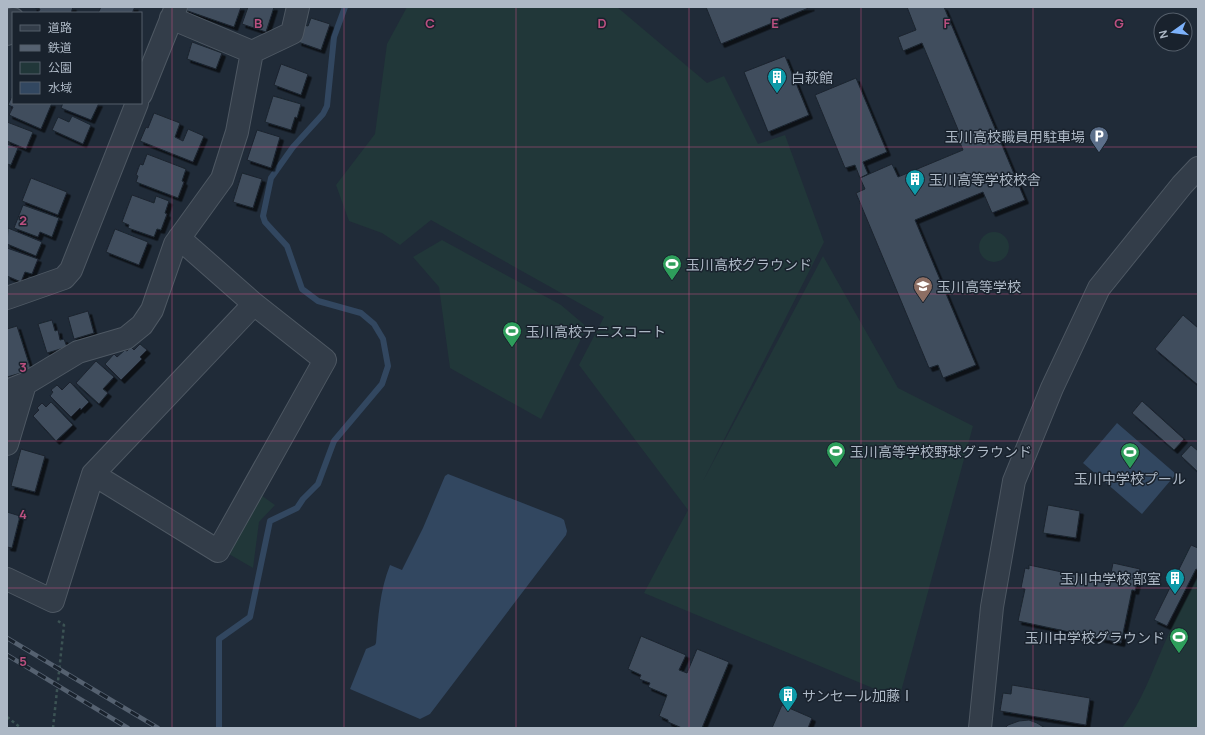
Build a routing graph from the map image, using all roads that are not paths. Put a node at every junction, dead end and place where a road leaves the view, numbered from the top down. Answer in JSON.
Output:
{"nodes":[{"id":1,"x":298,"y":7,"type":"edge"},
{"id":2,"x":173,"y":13,"type":"edge"},
{"id":3,"x":12,"y":21,"type":"edge"},
{"id":4,"x":7,"y":34,"type":"edge"},
{"id":5,"x":252,"y":52,"type":"junction"},
{"id":6,"x":142,"y":91,"type":"edge"},
{"id":7,"x":137,"y":104,"type":"edge"},
{"id":8,"x":1198,"y":168,"type":"edge"},
{"id":9,"x":180,"y":238,"type":"junction"},
{"id":10,"x":7,"y":298,"type":"edge"},
{"id":11,"x":254,"y":304,"type":"junction"},
{"id":12,"x":16,"y":387,"type":"edge"},
{"id":13,"x":7,"y":444,"type":"edge"},
{"id":14,"x":93,"y":474,"type":"junction"},
{"id":15,"x":7,"y":579,"type":"edge"},
{"id":16,"x":980,"y":728,"type":"edge"}],
"edges":[{"from":1,"to":5,"type":"street"},
{"from":2,"to":5,"type":"street"},
{"from":2,"to":6,"type":"street"},
{"from":3,"to":4,"type":"street"},
{"from":5,"to":9,"type":"street"},
{"from":7,"to":10,"type":"street"},
{"from":8,"to":16,"type":"street"},
{"from":9,"to":11,"type":"street"},
{"from":9,"to":12,"type":"street"},
{"from":11,"to":14,"type":"street"},
{"from":11,"to":14,"type":"street"},
{"from":12,"to":13,"type":"street"},
{"from":14,"to":15,"type":"street"}]}
